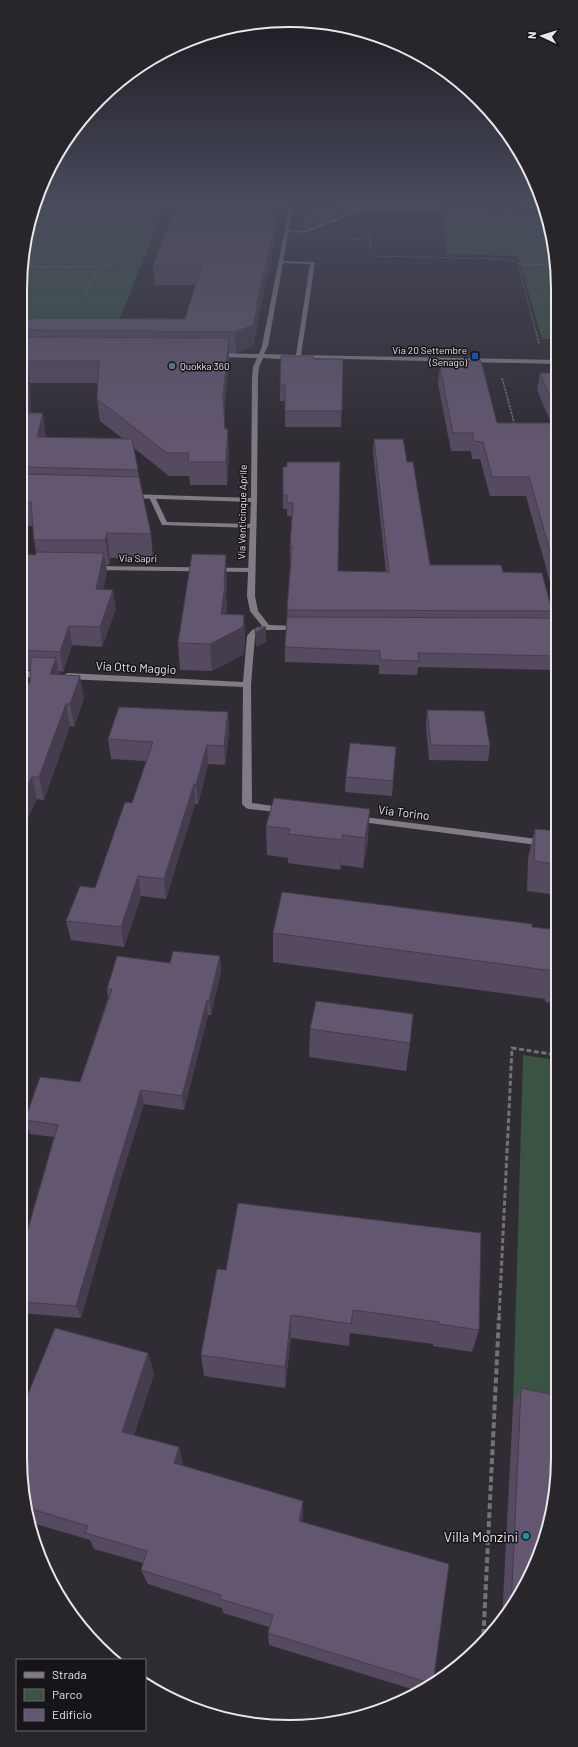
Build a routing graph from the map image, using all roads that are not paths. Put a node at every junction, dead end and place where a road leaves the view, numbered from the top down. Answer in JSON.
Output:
{"nodes":[{"id":1,"x":278,"y":281,"type":"edge"},
{"id":2,"x":310,"y":281,"type":"edge"},
{"id":3,"x":210,"y":356,"type":"edge"},
{"id":4,"x":262,"y":356,"type":"junction"},
{"id":5,"x":298,"y":358,"type":"junction"},
{"id":6,"x":551,"y":362,"type":"edge"},
{"id":7,"x":119,"y":496,"type":"edge"},
{"id":8,"x":152,"y":497,"type":"junction"},
{"id":9,"x":254,"y":500,"type":"junction"},
{"id":10,"x":253,"y":526,"type":"junction"},
{"id":11,"x":87,"y":568,"type":"edge"},
{"id":12,"x":252,"y":570,"type":"junction"},
{"id":13,"x":267,"y":628,"type":"junction"},
{"id":14,"x":306,"y":628,"type":"edge"},
{"id":15,"x":27,"y":674,"type":"edge"},
{"id":16,"x":247,"y":685,"type":"junction"},
{"id":17,"x":290,"y":811,"type":"edge"},
{"id":18,"x":345,"y":818,"type":"edge"},
{"id":19,"x":551,"y":844,"type":"edge"}],
"edges":[{"from":1,"to":4,"type":"street","name":"Via Venticinque Aprile"},
{"from":2,"to":5,"type":"street"},
{"from":3,"to":4,"type":"street"},
{"from":4,"to":5,"type":"street"},
{"from":4,"to":9,"type":"street","name":"Via Venticinque Aprile"},
{"from":5,"to":6,"type":"street"},
{"from":7,"to":8,"type":"street"},
{"from":8,"to":9,"type":"street"},
{"from":8,"to":10,"type":"street"},
{"from":9,"to":10,"type":"street","name":"Via Venticinque Aprile"},
{"from":10,"to":12,"type":"street","name":"Via Venticinque Aprile"},
{"from":11,"to":12,"type":"street","name":"Via Sapri"},
{"from":12,"to":13,"type":"street","name":"Via Venticinque Aprile"},
{"from":13,"to":14,"type":"street"},
{"from":13,"to":16,"type":"street"},
{"from":15,"to":16,"type":"street","name":"Via Otto Maggio"},
{"from":16,"to":17,"type":"street"},
{"from":18,"to":19,"type":"street","name":"Via Torino"}]}
